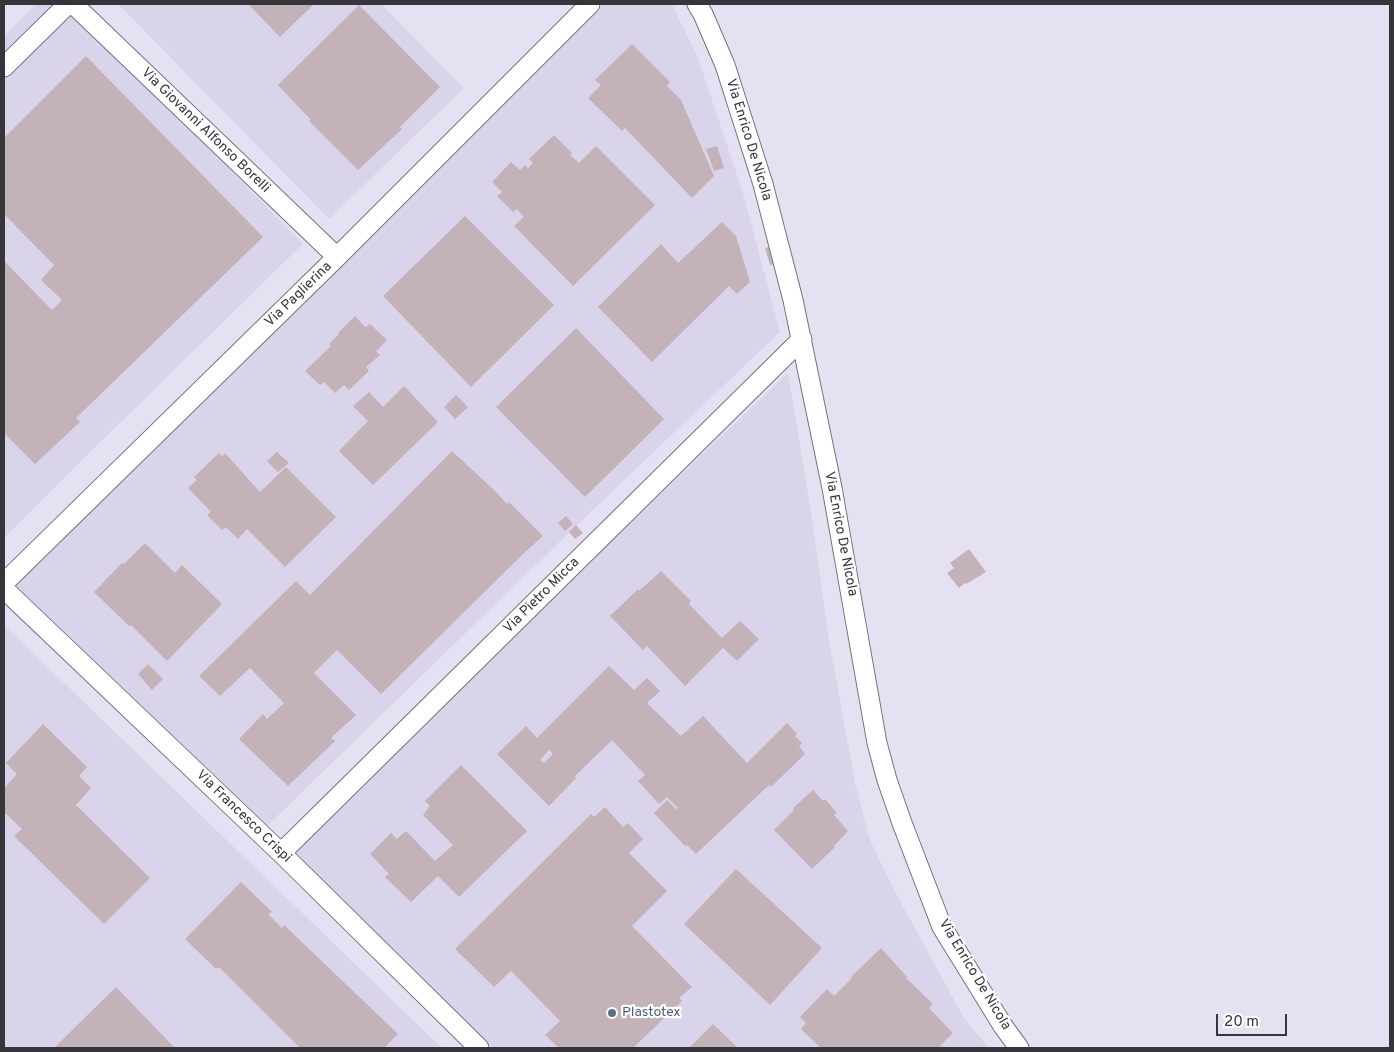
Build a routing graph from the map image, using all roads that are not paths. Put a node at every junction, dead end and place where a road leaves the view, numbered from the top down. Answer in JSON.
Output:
{"nodes":[{"id":1,"x":68,"y":4,"type":"edge"},
{"id":2,"x":73,"y":4,"type":"edge"},
{"id":3,"x":590,"y":4,"type":"edge"},
{"id":4,"x":697,"y":4,"type":"edge"},
{"id":5,"x":4,"y":67,"type":"edge"},
{"id":6,"x":337,"y":257,"type":"junction"},
{"id":7,"x":802,"y":339,"type":"junction"},
{"id":8,"x":4,"y":583,"type":"edge"},
{"id":9,"x":4,"y":588,"type":"edge"},
{"id":10,"x":281,"y":853,"type":"junction"},
{"id":11,"x":479,"y":1048,"type":"edge"},
{"id":12,"x":1019,"y":1048,"type":"edge"}],
"edges":[{"from":1,"to":5,"type":"street"},
{"from":2,"to":6,"type":"street","name":"Via Giovanni Alfonso Borelli"},
{"from":3,"to":6,"type":"street","name":"Via Paglierina"},
{"from":4,"to":7,"type":"street","name":"Via Enrico De Nicola"},
{"from":6,"to":8,"type":"street","name":"Via Paglierina"},
{"from":7,"to":10,"type":"street","name":"Via Pietro Micca"},
{"from":7,"to":12,"type":"street","name":"Via Enrico De Nicola"},
{"from":9,"to":10,"type":"street","name":"Via Francesco Crispi"},
{"from":10,"to":11,"type":"street","name":"Via Francesco Crispi"}]}
